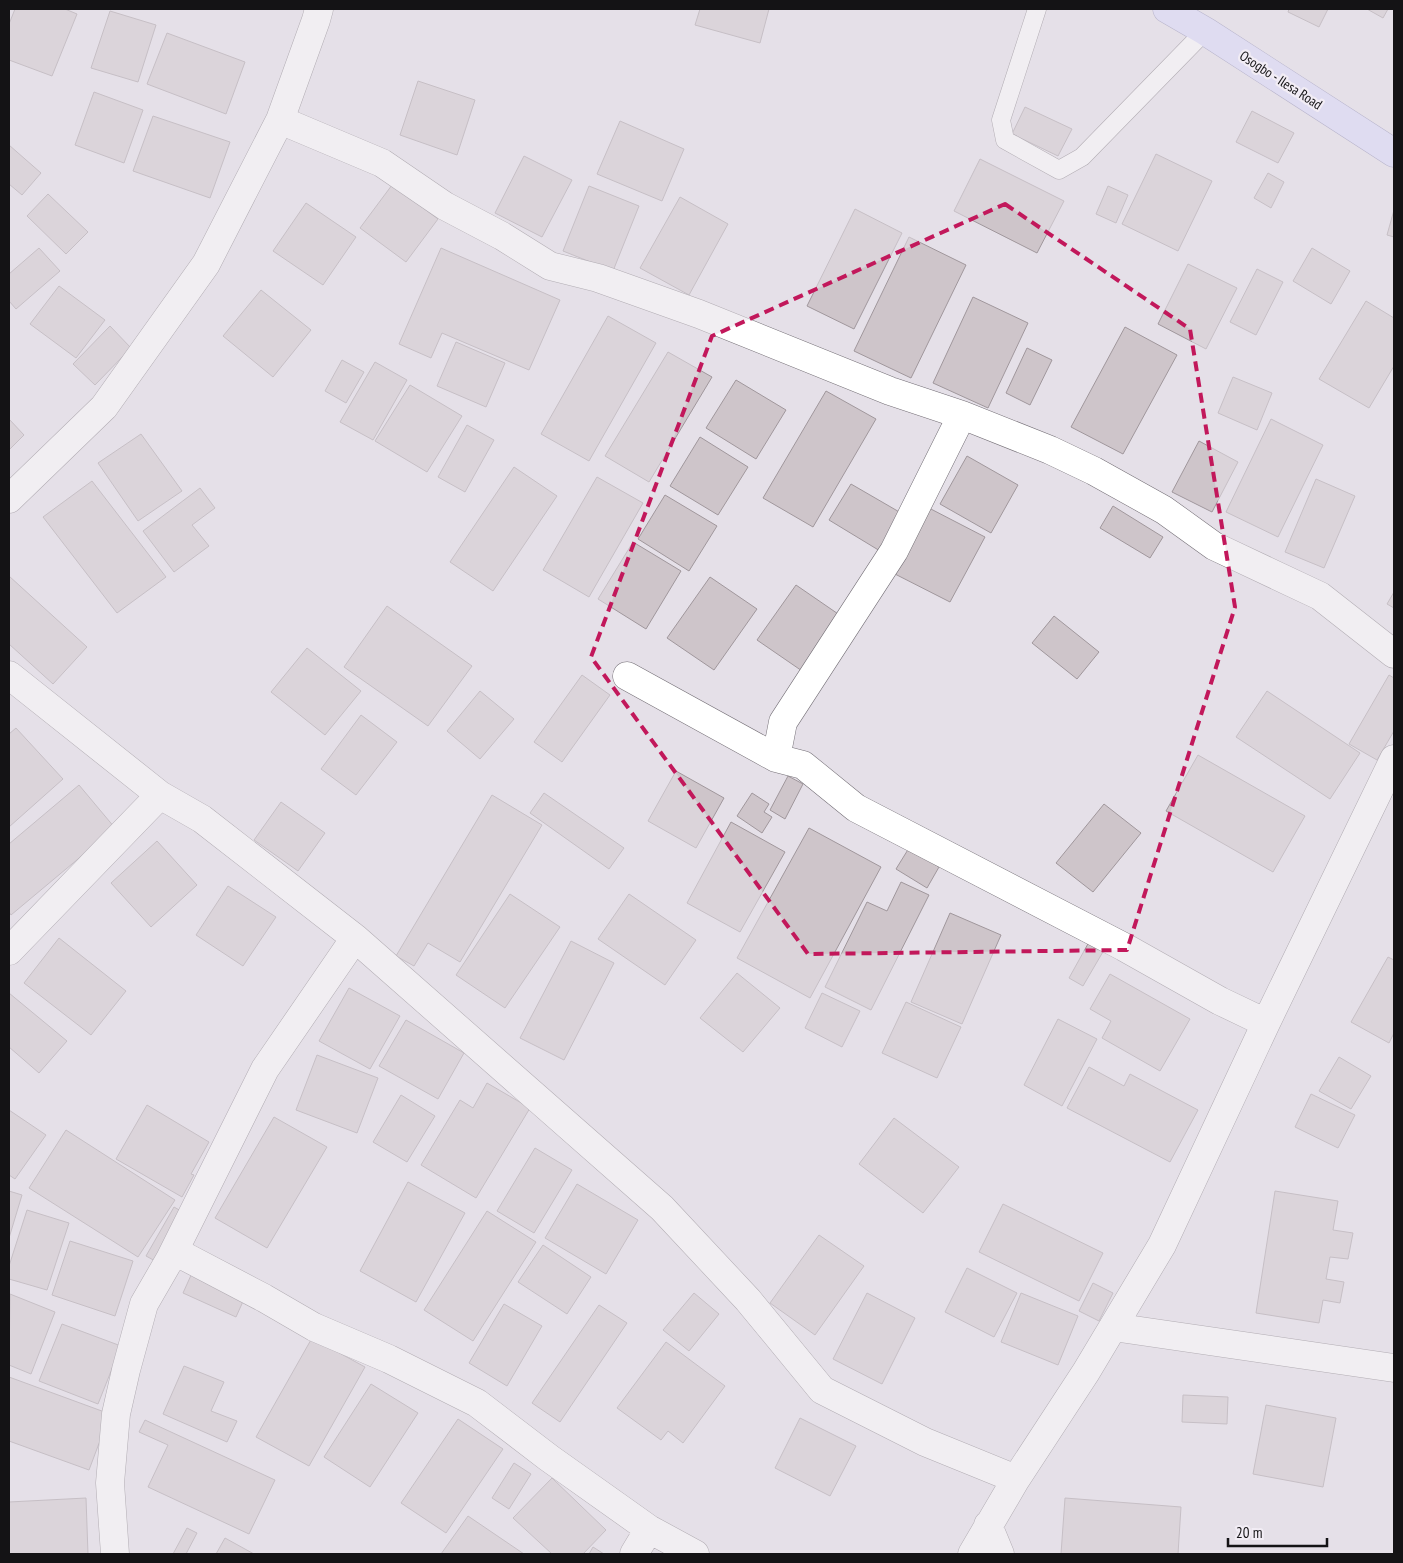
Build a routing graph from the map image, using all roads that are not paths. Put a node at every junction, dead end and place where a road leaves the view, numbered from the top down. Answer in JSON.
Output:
{"nodes":[{"id":1,"x":318,"y":9,"type":"edge"},
{"id":2,"x":1037,"y":9,"type":"edge"},
{"id":3,"x":1167,"y":9,"type":"edge"},
{"id":4,"x":1205,"y":31,"type":"junction"},
{"id":5,"x":280,"y":120,"type":"junction"},
{"id":6,"x":1394,"y":153,"type":"edge"},
{"id":7,"x":962,"y":415,"type":"junction"},
{"id":8,"x":9,"y":499,"type":"edge"},
{"id":9,"x":1394,"y":654,"type":"edge"},
{"id":10,"x":9,"y":675,"type":"edge"},
{"id":11,"x":628,"y":676,"type":"dead end"},
{"id":12,"x":776,"y":758,"type":"junction"},
{"id":13,"x":1394,"y":760,"type":"edge"},
{"id":14,"x":160,"y":795,"type":"junction"},
{"id":15,"x":355,"y":938,"type":"junction"},
{"id":16,"x":9,"y":951,"type":"edge"},
{"id":17,"x":1266,"y":1023,"type":"junction"},
{"id":18,"x":170,"y":1259,"type":"junction"},
{"id":19,"x":1113,"y":1327,"type":"junction"},
{"id":20,"x":1394,"y":1368,"type":"edge"},
{"id":21,"x":1016,"y":1479,"type":"junction"},
{"id":22,"x":988,"y":1525,"type":"junction"},
{"id":23,"x":649,"y":1529,"type":"junction"},
{"id":24,"x":115,"y":1554,"type":"edge"},
{"id":25,"x":634,"y":1554,"type":"edge"},
{"id":26,"x":695,"y":1554,"type":"edge"},
{"id":27,"x":972,"y":1554,"type":"edge"},
{"id":28,"x":1000,"y":1554,"type":"edge"}],
"edges":[{"from":1,"to":5,"type":"street"},
{"from":2,"to":4,"type":"lane"},
{"from":3,"to":4,"type":"main road","name":"Osogbo - Ilesa Road"},
{"from":4,"to":6,"type":"main road","name":"Osogbo - Ilesa Road"},
{"from":5,"to":7,"type":"street"},
{"from":5,"to":8,"type":"street"},
{"from":7,"to":9,"type":"street"},
{"from":7,"to":12,"type":"street"},
{"from":10,"to":14,"type":"street"},
{"from":11,"to":12,"type":"street"},
{"from":12,"to":17,"type":"street"},
{"from":13,"to":17,"type":"street"},
{"from":14,"to":15,"type":"street"},
{"from":14,"to":16,"type":"street"},
{"from":15,"to":18,"type":"street"},
{"from":15,"to":21,"type":"street"},
{"from":17,"to":19,"type":"street"},
{"from":18,"to":23,"type":"street"},
{"from":18,"to":24,"type":"street"},
{"from":19,"to":20,"type":"street"},
{"from":19,"to":21,"type":"street"},
{"from":21,"to":22,"type":"street"},
{"from":22,"to":27,"type":"street"},
{"from":22,"to":28,"type":"street"},
{"from":23,"to":25,"type":"street"},
{"from":23,"to":26,"type":"street"}]}
